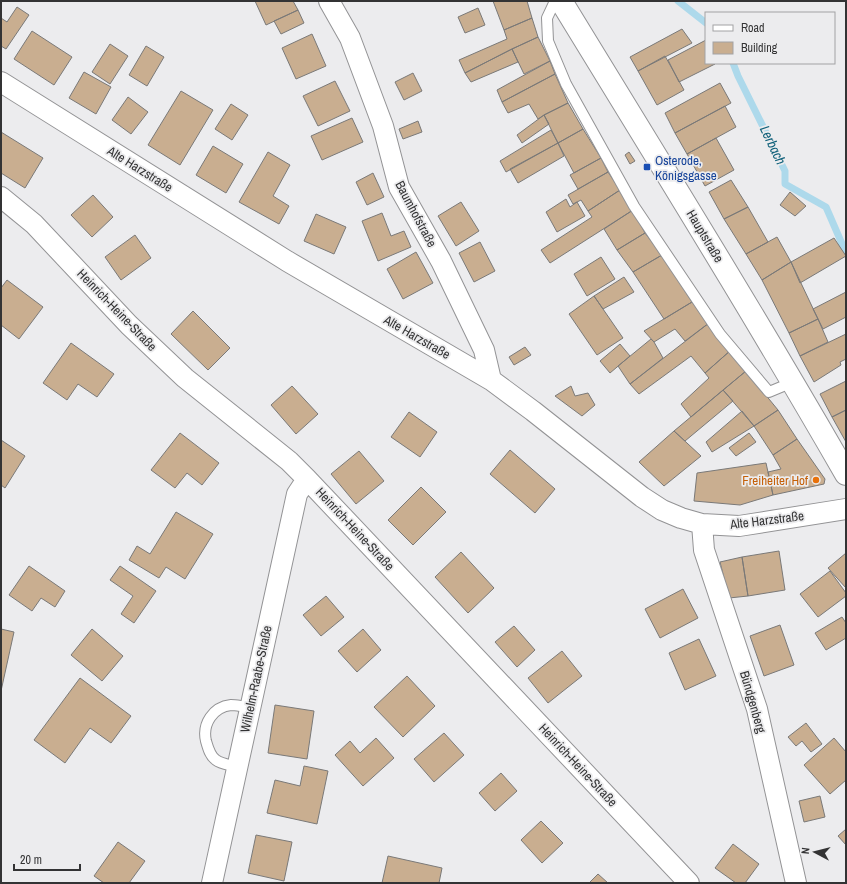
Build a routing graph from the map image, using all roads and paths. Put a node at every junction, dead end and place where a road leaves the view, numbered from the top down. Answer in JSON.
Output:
{"nodes":[{"id":1,"x":329,"y":1,"type":"edge"},
{"id":2,"x":555,"y":1,"type":"edge"},
{"id":3,"x":560,"y":1,"type":"edge"},
{"id":4,"x":1,"y":82,"type":"edge"},
{"id":5,"x":1,"y":197,"type":"edge"},
{"id":6,"x":491,"y":380,"type":"junction"},
{"id":7,"x":793,"y":382,"type":"junction"},
{"id":8,"x":846,"y":474,"type":"edge"},
{"id":9,"x":307,"y":479,"type":"junction"},
{"id":10,"x":846,"y":509,"type":"edge"},
{"id":11,"x":702,"y":524,"type":"junction"},
{"id":12,"x":250,"y":708,"type":"junction"},
{"id":13,"x":237,"y":767,"type":"junction"},
{"id":14,"x":212,"y":883,"type":"edge"},
{"id":15,"x":689,"y":883,"type":"edge"},
{"id":16,"x":796,"y":883,"type":"edge"}],
"edges":[{"from":1,"to":6,"type":"street","name":"Baumhofstraße"},
{"from":2,"to":7,"type":"lane"},
{"from":3,"to":7,"type":"street","name":"Hauptstraße"},
{"from":4,"to":6,"type":"street","name":"Alte Harzstraße"},
{"from":5,"to":9,"type":"street","name":"Heinrich-Heine-Straße"},
{"from":6,"to":11,"type":"street","name":"Alte Harzstraße"},
{"from":7,"to":8,"type":"street","name":"Hauptstraße"},
{"from":9,"to":12,"type":"street","name":"Wilhelm-Raabe-Straße"},
{"from":9,"to":15,"type":"street","name":"Heinrich-Heine-Straße"},
{"from":10,"to":11,"type":"street","name":"Alte Harzstraße"},
{"from":11,"to":16,"type":"street","name":"Bündgenberg"},
{"from":12,"to":13,"type":"street","name":"Wilhelm-Raabe-Straße"},
{"from":12,"to":13,"type":"lane"},
{"from":13,"to":14,"type":"street","name":"Wilhelm-Raabe-Straße"}]}
